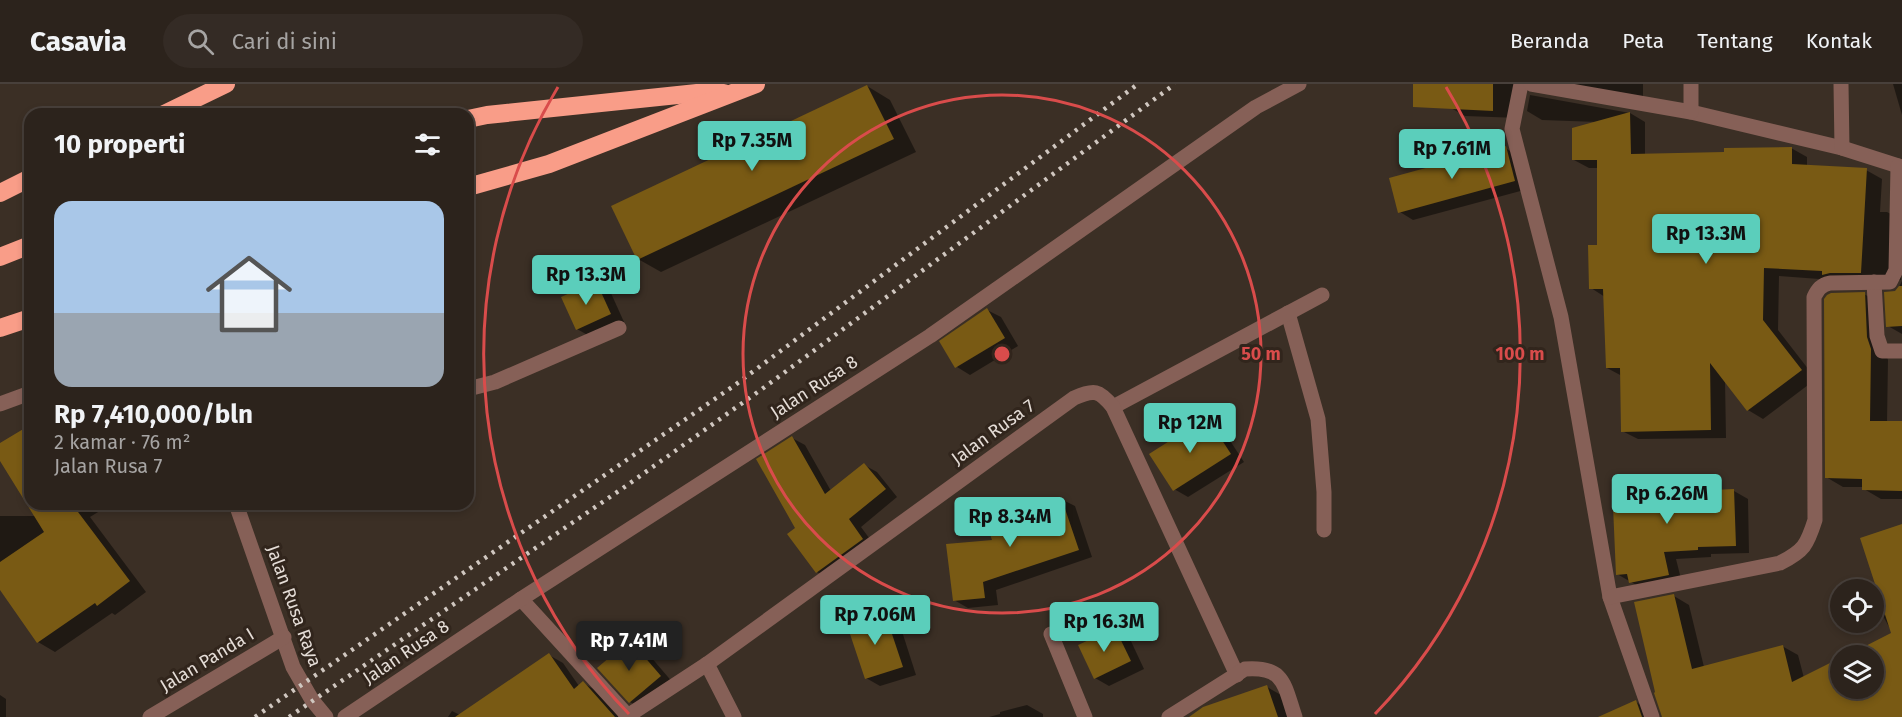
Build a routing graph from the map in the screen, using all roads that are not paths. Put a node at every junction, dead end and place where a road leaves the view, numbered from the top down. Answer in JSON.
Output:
{"nodes":[{"id":1,"x":226,"y":84,"type":"edge"},
{"id":2,"x":756,"y":84,"type":"edge"},
{"id":3,"x":1299,"y":84,"type":"edge"},
{"id":4,"x":1521,"y":84,"type":"edge"},
{"id":5,"x":1531,"y":84,"type":"edge"},
{"id":6,"x":1691,"y":84,"type":"edge"},
{"id":7,"x":1841,"y":84,"type":"edge"},
{"id":8,"x":1572,"y":87,"type":"edge"},
{"id":9,"x":738,"y":92,"type":"junction"},
{"id":10,"x":176,"y":108,"type":"edge"},
{"id":11,"x":1691,"y":112,"type":"junction"},
{"id":12,"x":474,"y":118,"type":"edge"},
{"id":13,"x":1842,"y":148,"type":"junction"},
{"id":14,"x":1900,"y":166,"type":"edge"},
{"id":15,"x":24,"y":181,"type":"edge"},
{"id":16,"x":474,"y":185,"type":"edge"},
{"id":17,"x":0,"y":193,"type":"edge"},
{"id":18,"x":24,"y":247,"type":"edge"},
{"id":19,"x":0,"y":257,"type":"edge"},
{"id":20,"x":1874,"y":282,"type":"junction"},
{"id":21,"x":1322,"y":295,"type":"dead end"},
{"id":22,"x":1288,"y":314,"type":"junction"},
{"id":23,"x":24,"y":320,"type":"edge"},
{"id":24,"x":0,"y":328,"type":"edge"},
{"id":25,"x":619,"y":328,"type":"dead end"},
{"id":26,"x":1902,"y":351,"type":"edge"},
{"id":27,"x":474,"y":387,"type":"edge"},
{"id":28,"x":24,"y":395,"type":"edge"},
{"id":29,"x":0,"y":404,"type":"edge"},
{"id":30,"x":1113,"y":407,"type":"junction"},
{"id":31,"x":238,"y":510,"type":"edge"},
{"id":32,"x":1324,"y":530,"type":"dead end"},
{"id":33,"x":1610,"y":597,"type":"junction"},
{"id":34,"x":521,"y":599,"type":"junction"},
{"id":35,"x":1051,"y":634,"type":"dead end"},
{"id":36,"x":284,"y":637,"type":"junction"},
{"id":37,"x":706,"y":664,"type":"junction"},
{"id":38,"x":1237,"y":675,"type":"junction"},
{"id":39,"x":627,"y":716,"type":"edge"},
{"id":40,"x":150,"y":717,"type":"edge"},
{"id":41,"x":326,"y":717,"type":"edge"},
{"id":42,"x":345,"y":717,"type":"edge"},
{"id":43,"x":734,"y":717,"type":"edge"},
{"id":44,"x":1085,"y":717,"type":"edge"},
{"id":45,"x":1169,"y":717,"type":"edge"},
{"id":46,"x":1295,"y":717,"type":"edge"},
{"id":47,"x":1652,"y":717,"type":"edge"}],
"edges":[{"from":1,"to":10,"type":"highway"},
{"from":2,"to":9,"type":"highway"},
{"from":3,"to":34,"type":"street","name":"Jalan Rusa 8"},
{"from":4,"to":33,"type":"street"},
{"from":5,"to":8,"type":"street"},
{"from":6,"to":11,"type":"street"},
{"from":7,"to":13,"type":"street"},
{"from":8,"to":11,"type":"street"},
{"from":9,"to":12,"type":"highway"},
{"from":9,"to":16,"type":"highway"},
{"from":11,"to":13,"type":"street"},
{"from":13,"to":14,"type":"street"},
{"from":14,"to":20,"type":"street"},
{"from":15,"to":17,"type":"highway"},
{"from":18,"to":19,"type":"highway"},
{"from":20,"to":26,"type":"street"},
{"from":20,"to":33,"type":"street"},
{"from":21,"to":22,"type":"street"},
{"from":22,"to":30,"type":"street"},
{"from":22,"to":32,"type":"street"},
{"from":23,"to":24,"type":"highway"},
{"from":25,"to":27,"type":"street"},
{"from":28,"to":29,"type":"street"},
{"from":30,"to":37,"type":"street","name":"Jalan Rusa 7"},
{"from":30,"to":38,"type":"street"},
{"from":31,"to":36,"type":"street","name":"Jalan Rusa Raya"},
{"from":33,"to":47,"type":"street"},
{"from":34,"to":39,"type":"street"},
{"from":34,"to":42,"type":"street","name":"Jalan Rusa 8"},
{"from":35,"to":44,"type":"street"},
{"from":36,"to":40,"type":"street","name":"Jalan Panda I"},
{"from":36,"to":41,"type":"street","name":"Jalan Rusa Raya"},
{"from":37,"to":39,"type":"street","name":"Jalan Rusa 7"},
{"from":37,"to":43,"type":"street"},
{"from":38,"to":45,"type":"street"},
{"from":38,"to":46,"type":"street"}]}
